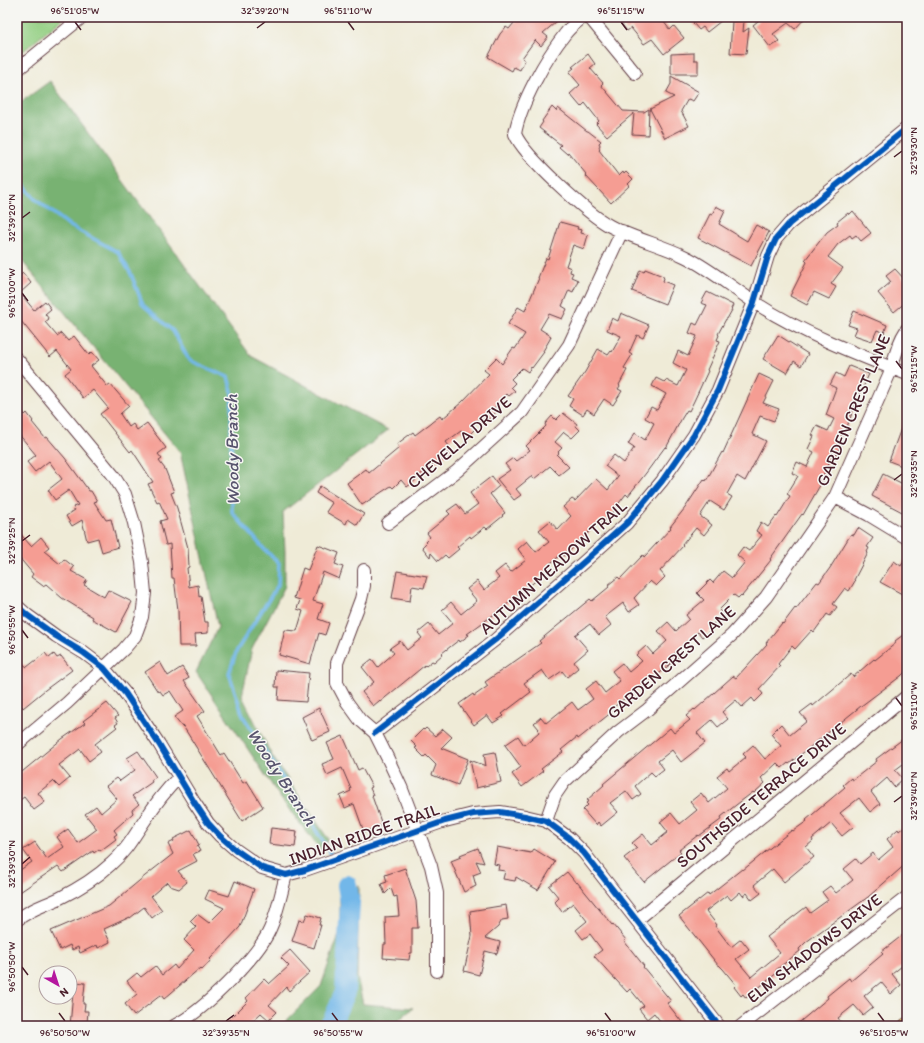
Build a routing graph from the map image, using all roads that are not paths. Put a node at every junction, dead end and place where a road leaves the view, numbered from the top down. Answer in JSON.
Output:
{"nodes":[{"id":1,"x":82,"y":17,"type":"edge"},
{"id":2,"x":583,"y":17,"type":"edge"},
{"id":3,"x":589,"y":17,"type":"edge"},
{"id":4,"x":17,"y":70,"type":"edge"},
{"id":5,"x":635,"y":74,"type":"dead end"},
{"id":6,"x":907,"y":128,"type":"edge"},
{"id":7,"x":622,"y":231,"type":"junction"},
{"id":8,"x":754,"y":302,"type":"junction"},
{"id":9,"x":907,"y":329,"type":"edge"},
{"id":10,"x":17,"y":359,"type":"edge"},
{"id":11,"x":892,"y":368,"type":"junction"},
{"id":12,"x":907,"y":374,"type":"edge"},
{"id":13,"x":835,"y":497,"type":"junction"},
{"id":14,"x":388,"y":523,"type":"dead end"},
{"id":15,"x":907,"y":538,"type":"edge"},
{"id":16,"x":364,"y":570,"type":"dead end"},
{"id":17,"x":17,"y":606,"type":"edge"},
{"id":18,"x":104,"y":668,"type":"junction"},
{"id":19,"x":907,"y":696,"type":"edge"},
{"id":20,"x":375,"y":733,"type":"junction"},
{"id":21,"x":17,"y":745,"type":"edge"},
{"id":22,"x":179,"y":776,"type":"junction"},
{"id":23,"x":546,"y":821,"type":"junction"},
{"id":24,"x":418,"y":831,"type":"junction"},
{"id":25,"x":286,"y":875,"type":"junction"},
{"id":26,"x":907,"y":897,"type":"edge"},
{"id":27,"x":17,"y":920,"type":"edge"},
{"id":28,"x":637,"y":920,"type":"junction"},
{"id":29,"x":437,"y":971,"type":"dead end"},
{"id":30,"x":174,"y":1026,"type":"edge"},
{"id":31,"x":719,"y":1026,"type":"edge"},
{"id":32,"x":741,"y":1026,"type":"edge"}],
"edges":[{"from":1,"to":4,"type":"street"},
{"from":2,"to":7,"type":"street"},
{"from":3,"to":5,"type":"street"},
{"from":6,"to":8,"type":"street","name":"AUTUMN MEADOW TRAIL"},
{"from":7,"to":8,"type":"street"},
{"from":7,"to":14,"type":"street","name":"CHEVELLA DRIVE"},
{"from":8,"to":11,"type":"street"},
{"from":8,"to":20,"type":"street","name":"AUTUMN MEADOW TRAIL"},
{"from":9,"to":11,"type":"street","name":"GARDEN CREST LANE"},
{"from":10,"to":18,"type":"street"},
{"from":11,"to":12,"type":"street"},
{"from":11,"to":13,"type":"street","name":"GARDEN CREST LANE"},
{"from":13,"to":15,"type":"street"},
{"from":13,"to":23,"type":"street","name":"GARDEN CREST LANE"},
{"from":16,"to":20,"type":"street"},
{"from":17,"to":18,"type":"street","name":"INDIAN RIDGE TRAIL"},
{"from":18,"to":21,"type":"street"},
{"from":18,"to":22,"type":"street","name":"INDIAN RIDGE TRAIL"},
{"from":19,"to":28,"type":"street","name":"SOUTHSIDE TERRACE DRIVE"},
{"from":20,"to":24,"type":"street"},
{"from":22,"to":25,"type":"street","name":"INDIAN RIDGE TRAIL"},
{"from":22,"to":27,"type":"street"},
{"from":23,"to":24,"type":"street","name":"INDIAN RIDGE TRAIL"},
{"from":23,"to":28,"type":"street","name":"INDIAN RIDGE TRAIL"},
{"from":24,"to":25,"type":"street","name":"INDIAN RIDGE TRAIL"},
{"from":24,"to":29,"type":"street"},
{"from":25,"to":30,"type":"street"},
{"from":26,"to":32,"type":"street","name":"ELM SHADOWS DRIVE"},
{"from":28,"to":31,"type":"street","name":"INDIAN RIDGE TRAIL"}]}
